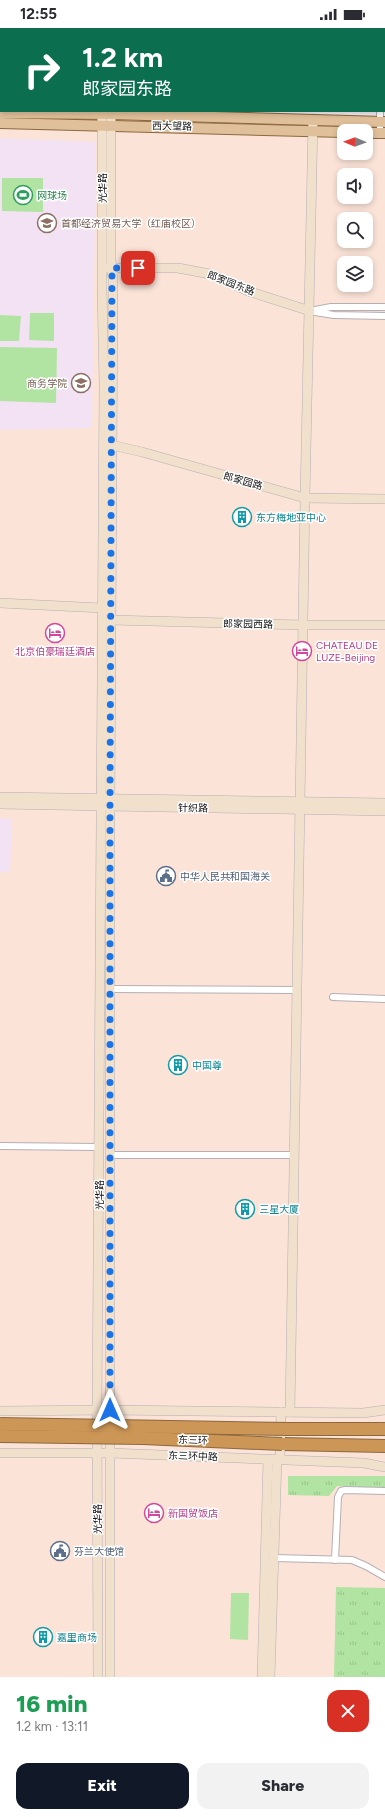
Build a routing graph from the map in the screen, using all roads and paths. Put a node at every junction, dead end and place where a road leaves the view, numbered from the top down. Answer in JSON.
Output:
{"nodes":[{"id":1,"x":0,"y":114,"type":"edge"},
{"id":2,"x":106,"y":114,"type":"junction"},
{"id":3,"x":382,"y":118,"type":"edge"},
{"id":4,"x":313,"y":120,"type":"junction"},
{"id":5,"x":0,"y":123,"type":"edge"},
{"id":6,"x":106,"y":125,"type":"junction"},
{"id":7,"x":313,"y":131,"type":"junction"},
{"id":8,"x":337,"y":132,"type":"edge"},
{"id":9,"x":373,"y":132,"type":"edge"},
{"id":10,"x":383,"y":133,"type":"edge"},
{"id":11,"x":102,"y":268,"type":"junction"},
{"id":12,"x":112,"y":268,"type":"junction"},
{"id":13,"x":385,"y":307,"type":"edge"},
{"id":14,"x":310,"y":311,"type":"junction"},
{"id":15,"x":385,"y":316,"type":"edge"},
{"id":16,"x":108,"y":444,"type":"junction"},
{"id":17,"x":305,"y":498,"type":"junction"},
{"id":18,"x":385,"y":499,"type":"edge"},
{"id":19,"x":0,"y":603,"type":"edge"},
{"id":20,"x":102,"y":608,"type":"junction"},
{"id":21,"x":111,"y":620,"type":"junction"},
{"id":22,"x":304,"y":625,"type":"junction"},
{"id":23,"x":385,"y":625,"type":"edge"},
{"id":24,"x":0,"y":796,"type":"edge"},
{"id":25,"x":106,"y":802,"type":"junction"},
{"id":26,"x":385,"y":803,"type":"edge"},
{"id":27,"x":0,"y":804,"type":"edge"},
{"id":28,"x":301,"y":805,"type":"junction"},
{"id":29,"x":385,"y":811,"type":"edge"},
{"id":30,"x":110,"y":989,"type":"junction"},
{"id":31,"x":298,"y":990,"type":"junction"},
{"id":32,"x":333,"y":997,"type":"dead end"},
{"id":33,"x":385,"y":999,"type":"edge"},
{"id":34,"x":0,"y":1146,"type":"edge"},
{"id":35,"x":99,"y":1147,"type":"junction"},
{"id":36,"x":110,"y":1154,"type":"junction"},
{"id":37,"x":295,"y":1156,"type":"junction"},
{"id":38,"x":97,"y":1410,"type":"junction"},
{"id":39,"x":110,"y":1410,"type":"junction"},
{"id":40,"x":385,"y":1410,"type":"edge"},
{"id":41,"x":0,"y":1411,"type":"edge"},
{"id":42,"x":286,"y":1412,"type":"junction"},
{"id":43,"x":0,"y":1424,"type":"edge"},
{"id":44,"x":382,"y":1428,"type":"edge"},
{"id":45,"x":0,"y":1436,"type":"edge"},
{"id":46,"x":383,"y":1447,"type":"edge"},
{"id":47,"x":0,"y":1453,"type":"edge"},
{"id":48,"x":97,"y":1453,"type":"junction"},
{"id":49,"x":111,"y":1453,"type":"junction"},
{"id":50,"x":275,"y":1459,"type":"junction"},
{"id":51,"x":385,"y":1467,"type":"edge"},
{"id":52,"x":385,"y":1491,"type":"edge"},
{"id":53,"x":274,"y":1558,"type":"junction"},
{"id":54,"x":335,"y":1560,"type":"junction"},
{"id":55,"x":385,"y":1577,"type":"edge"},
{"id":56,"x":98,"y":1677,"type":"edge"},
{"id":57,"x":110,"y":1677,"type":"edge"},
{"id":58,"x":262,"y":1677,"type":"edge"},
{"id":59,"x":270,"y":1677,"type":"edge"}],
"edges":[{"from":1,"to":2,"type":"main road","name":"西大望路"},
{"from":2,"to":4,"type":"main road","name":"西大望路"},
{"from":2,"to":6,"type":"main road","name":"光华路"},
{"from":3,"to":4,"type":"main road","name":"西大望路"},
{"from":3,"to":10,"type":"street"},
{"from":4,"to":7,"type":"main road"},
{"from":5,"to":6,"type":"main road","name":"西大望路"},
{"from":6,"to":7,"type":"main road","name":"西大望路"},
{"from":6,"to":11,"type":"main road","name":"光华路"},
{"from":6,"to":12,"type":"main road","name":"光华路"},
{"from":7,"to":8,"type":"main road","name":"西大望路"},
{"from":7,"to":14,"type":"main road"},
{"from":9,"to":10,"type":"main road"},
{"from":11,"to":12,"type":"main road","name":"郎家园东路"},
{"from":11,"to":16,"type":"main road","name":"光华路"},
{"from":12,"to":14,"type":"main road","name":"郎家园东路"},
{"from":12,"to":16,"type":"main road","name":"光华路"},
{"from":13,"to":14,"type":"street","name":"郎家园东路"},
{"from":14,"to":15,"type":"street","name":"郎家园东路"},
{"from":14,"to":17,"type":"main road"},
{"from":16,"to":17,"type":"main road","name":"郎家园路"},
{"from":16,"to":20,"type":"main road","name":"光华路"},
{"from":16,"to":21,"type":"main road","name":"光华路"},
{"from":17,"to":18,"type":"main road","name":"郎家园路"},
{"from":17,"to":22,"type":"main road"},
{"from":19,"to":20,"type":"main road"},
{"from":20,"to":25,"type":"main road","name":"光华路"},
{"from":21,"to":22,"type":"main road","name":"郎家园西路"},
{"from":21,"to":25,"type":"main road","name":"光华路"},
{"from":22,"to":23,"type":"main road","name":"郎家园西路"},
{"from":22,"to":28,"type":"main road"},
{"from":24,"to":25,"type":"main road","name":"针织路"},
{"from":25,"to":27,"type":"main road","name":"针织路"},
{"from":25,"to":28,"type":"main road","name":"针织路"},
{"from":25,"to":30,"type":"main road","name":"光华路"},
{"from":25,"to":35,"type":"main road","name":"光华路"},
{"from":26,"to":28,"type":"main road","name":"针织路"},
{"from":28,"to":29,"type":"main road","name":"针织路"},
{"from":28,"to":31,"type":"main road"},
{"from":30,"to":31,"type":"street"},
{"from":30,"to":36,"type":"main road","name":"光华路"},
{"from":31,"to":37,"type":"main road"},
{"from":32,"to":33,"type":"street"},
{"from":34,"to":35,"type":"street"},
{"from":35,"to":38,"type":"main road","name":"光华路"},
{"from":36,"to":37,"type":"street"},
{"from":36,"to":39,"type":"main road","name":"光华路"},
{"from":37,"to":42,"type":"main road"},
{"from":38,"to":39,"type":"main road"},
{"from":38,"to":41,"type":"main road"},
{"from":38,"to":48,"type":"main road","name":"光华路"},
{"from":39,"to":42,"type":"main road"},
{"from":39,"to":49,"type":"main road","name":"光华路"},
{"from":40,"to":42,"type":"main road"},
{"from":42,"to":50,"type":"main road"},
{"from":43,"to":44,"type":"highway","name":"东三环","bridge":true},
{"from":45,"to":46,"type":"highway","name":"东三环","bridge":true},
{"from":47,"to":48,"type":"main road","name":"东三环中路"},
{"from":48,"to":49,"type":"main road","name":"东三环中路"},
{"from":48,"to":56,"type":"main road","name":"光华路"},
{"from":49,"to":50,"type":"main road","name":"东三环中路"},
{"from":49,"to":57,"type":"main road","name":"光华路"},
{"from":50,"to":51,"type":"main road","name":"东三环中路"},
{"from":50,"to":53,"type":"main road"},
{"from":50,"to":58,"type":"main road"},
{"from":52,"to":54,"type":"street"},
{"from":53,"to":54,"type":"street"},
{"from":53,"to":59,"type":"main road"},
{"from":54,"to":55,"type":"street"}]}
